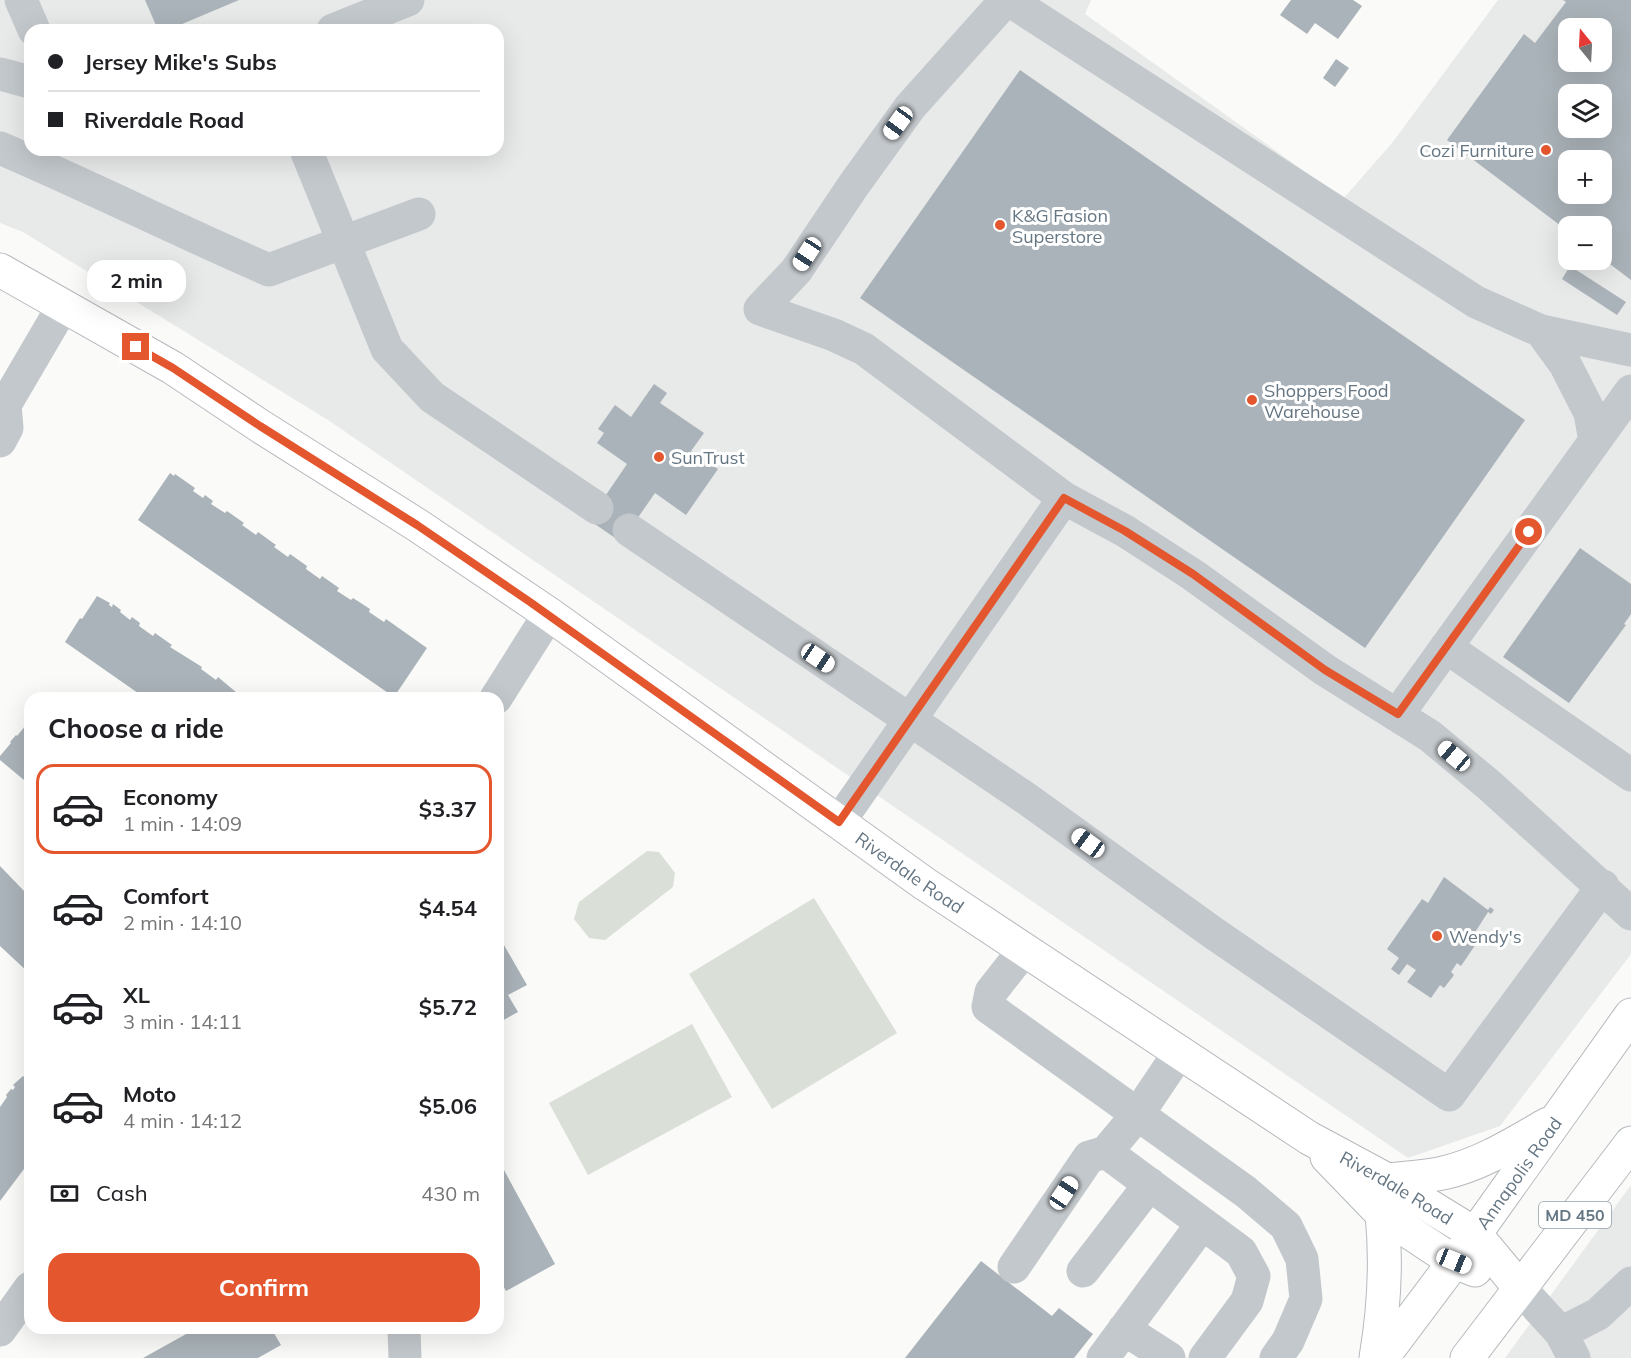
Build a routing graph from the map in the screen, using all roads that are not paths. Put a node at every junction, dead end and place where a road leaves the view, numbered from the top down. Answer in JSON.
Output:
{"nodes":[{"id":1,"x":21,"y":0,"type":"edge"},
{"id":2,"x":408,"y":0,"type":"edge"},
{"id":3,"x":1008,"y":0,"type":"edge"},
{"id":4,"x":31,"y":24,"type":"edge"},
{"id":5,"x":348,"y":24,"type":"edge"},
{"id":6,"x":0,"y":74,"type":"edge"},
{"id":7,"x":24,"y":80,"type":"edge"},
{"id":8,"x":0,"y":148,"type":"edge"},
{"id":9,"x":308,"y":156,"type":"edge"},
{"id":10,"x":419,"y":214,"type":"dead end"},
{"id":11,"x":344,"y":243,"type":"junction"},
{"id":12,"x":0,"y":270,"type":"edge"},
{"id":13,"x":63,"y":306,"type":"junction"},
{"id":14,"x":1541,"y":331,"type":"junction"},
{"id":15,"x":1631,"y":350,"type":"edge"},
{"id":16,"x":1631,"y":391,"type":"edge"},
{"id":17,"x":0,"y":441,"type":"edge"},
{"id":18,"x":1595,"y":441,"type":"junction"},
{"id":19,"x":1064,"y":498,"type":"junction"},
{"id":20,"x":597,"y":508,"type":"dead end"},
{"id":21,"x":629,"y":530,"type":"dead end"},
{"id":22,"x":549,"y":614,"type":"junction"},
{"id":23,"x":1446,"y":647,"type":"junction"},
{"id":24,"x":500,"y":692,"type":"edge"},
{"id":25,"x":1398,"y":714,"type":"junction"},
{"id":26,"x":910,"y":720,"type":"junction"},
{"id":27,"x":1631,"y":775,"type":"edge"},
{"id":28,"x":839,"y":822,"type":"junction"},
{"id":29,"x":1603,"y":886,"type":"junction"},
{"id":30,"x":1631,"y":914,"type":"edge"},
{"id":31,"x":1024,"y":950,"type":"junction"},
{"id":32,"x":1631,"y":1015,"type":"edge"},
{"id":33,"x":1179,"y":1053,"type":"junction"},
{"id":34,"x":1138,"y":1114,"type":"junction"},
{"id":35,"x":1557,"y":1119,"type":"junction"},
{"id":36,"x":1309,"y":1138,"type":"junction"},
{"id":37,"x":1631,"y":1143,"type":"edge"},
{"id":38,"x":1106,"y":1152,"type":"junction"},
{"id":39,"x":1387,"y":1180,"type":"junction"},
{"id":40,"x":1149,"y":1184,"type":"junction"},
{"id":41,"x":1382,"y":1214,"type":"junction"},
{"id":42,"x":1202,"y":1224,"type":"junction"},
{"id":43,"x":1475,"y":1234,"type":"junction"},
{"id":44,"x":1454,"y":1261,"type":"junction"},
{"id":45,"x":1014,"y":1267,"type":"dead end"},
{"id":46,"x":1083,"y":1271,"type":"dead end"},
{"id":47,"x":1631,"y":1283,"type":"edge"},
{"id":48,"x":1520,"y":1288,"type":"junction"},
{"id":49,"x":24,"y":1296,"type":"edge"},
{"id":50,"x":1124,"y":1329,"type":"junction"},
{"id":51,"x":0,"y":1330,"type":"edge"},
{"id":52,"x":1565,"y":1350,"type":"edge"},
{"id":53,"x":1103,"y":1358,"type":"edge"},
{"id":54,"x":1169,"y":1358,"type":"edge"},
{"id":55,"x":1205,"y":1358,"type":"edge"},
{"id":56,"x":1276,"y":1358,"type":"edge"},
{"id":57,"x":1376,"y":1358,"type":"edge"},
{"id":58,"x":1382,"y":1358,"type":"edge"},
{"id":59,"x":1467,"y":1358,"type":"edge"}],
"edges":[{"from":1,"to":4,"type":"lane"},
{"from":2,"to":5,"type":"lane"},
{"from":3,"to":14,"type":"lane"},
{"from":3,"to":19,"type":"lane"},
{"from":6,"to":7,"type":"lane"},
{"from":8,"to":11,"type":"lane"},
{"from":9,"to":11,"type":"lane"},
{"from":10,"to":11,"type":"lane"},
{"from":11,"to":20,"type":"lane"},
{"from":12,"to":13,"type":"main road","name":"Riverdale Road"},
{"from":13,"to":17,"type":"lane"},
{"from":13,"to":22,"type":"main road","name":"Riverdale Road"},
{"from":14,"to":15,"type":"lane"},
{"from":14,"to":18,"type":"lane"},
{"from":16,"to":18,"type":"lane"},
{"from":18,"to":23,"type":"lane"},
{"from":19,"to":25,"type":"lane"},
{"from":19,"to":26,"type":"lane"},
{"from":21,"to":26,"type":"lane"},
{"from":22,"to":24,"type":"lane"},
{"from":22,"to":28,"type":"main road","name":"Riverdale Road"},
{"from":23,"to":25,"type":"lane"},
{"from":23,"to":27,"type":"lane"},
{"from":25,"to":29,"type":"lane"},
{"from":26,"to":28,"type":"lane"},
{"from":26,"to":29,"type":"lane"},
{"from":28,"to":31,"type":"main road","name":"Riverdale Road"},
{"from":29,"to":30,"type":"lane"},
{"from":31,"to":33,"type":"main road","name":"Riverdale Road"},
{"from":31,"to":34,"type":"lane"},
{"from":32,"to":35,"type":"main road","name":"Annapolis Road"},
{"from":33,"to":34,"type":"lane"},
{"from":33,"to":36,"type":"main road","name":"Riverdale Road"},
{"from":34,"to":38,"type":"lane"},
{"from":34,"to":56,"type":"lane"},
{"from":35,"to":39,"type":"main road"},
{"from":35,"to":43,"type":"main road","name":"Annapolis Road"},
{"from":36,"to":39,"type":"main road","name":"Riverdale Road"},
{"from":36,"to":41,"type":"main road","name":"Riverdale Road"},
{"from":37,"to":48,"type":"main road","number":"MD 450"},
{"from":38,"to":40,"type":"lane"},
{"from":38,"to":45,"type":"lane"},
{"from":39,"to":43,"type":"main road","name":"Riverdale Road"},
{"from":40,"to":42,"type":"lane"},
{"from":40,"to":46,"type":"lane"},
{"from":41,"to":44,"type":"main road","name":"Riverdale Road"},
{"from":41,"to":57,"type":"main road"},
{"from":42,"to":50,"type":"lane"},
{"from":42,"to":55,"type":"lane"},
{"from":43,"to":44,"type":"main road","name":"Annapolis Road"},
{"from":43,"to":48,"type":"main road","name":"Riverdale Road"},
{"from":44,"to":48,"type":"main road","name":"Riverdale Road"},
{"from":44,"to":58,"type":"main road","name":"Annapolis Road"},
{"from":47,"to":52,"type":"lane"},
{"from":48,"to":52,"type":"lane"},
{"from":48,"to":59,"type":"main road","number":"MD 450"},
{"from":49,"to":51,"type":"lane"},
{"from":50,"to":53,"type":"lane"},
{"from":50,"to":54,"type":"lane"}]}
